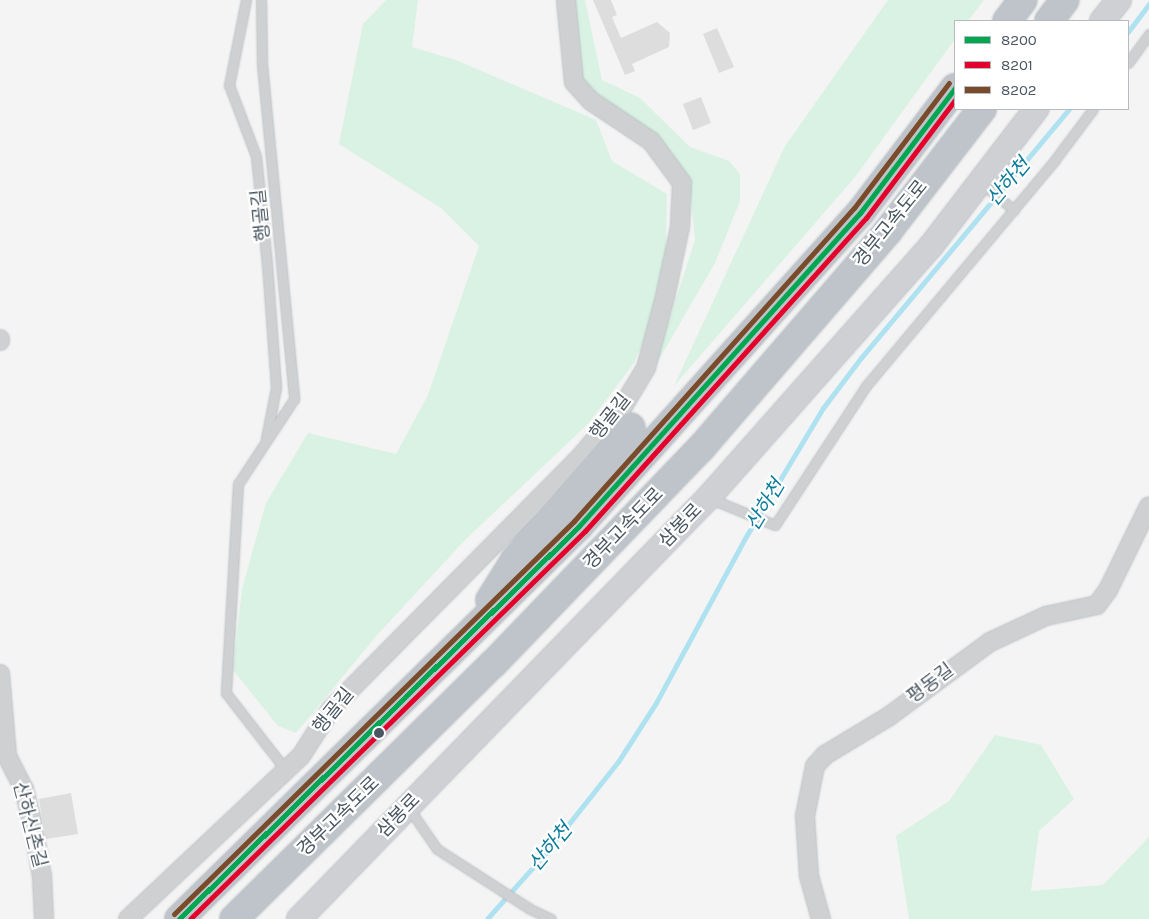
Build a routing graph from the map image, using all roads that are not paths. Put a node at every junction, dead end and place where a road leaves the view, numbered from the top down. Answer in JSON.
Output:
{"nodes":[{"id":1,"x":246,"y":0,"type":"edge"},
{"id":2,"x":261,"y":0,"type":"edge"},
{"id":3,"x":566,"y":0,"type":"edge"},
{"id":4,"x":1023,"y":0,"type":"edge"},
{"id":5,"x":1065,"y":0,"type":"edge"},
{"id":6,"x":1119,"y":0,"type":"edge"},
{"id":7,"x":1008,"y":20,"type":"edge"},
{"id":8,"x":1050,"y":20,"type":"edge"},
{"id":9,"x":1103,"y":20,"type":"edge"},
{"id":10,"x":1149,"y":34,"type":"edge"},
{"id":11,"x":1129,"y":62,"type":"edge"},
{"id":12,"x":954,"y":89,"type":"edge"},
{"id":13,"x":981,"y":110,"type":"edge"},
{"id":14,"x":1035,"y":110,"type":"edge"},
{"id":15,"x":1093,"y":110,"type":"edge"},
{"id":16,"x":985,"y":187,"type":"junction"},
{"id":17,"x":1014,"y":210,"type":"junction"},
{"id":18,"x":631,"y":427,"type":"dead end"},
{"id":19,"x":265,"y":443,"type":"junction"},
{"id":20,"x":708,"y":498,"type":"junction"},
{"id":21,"x":1149,"y":506,"type":"edge"},
{"id":22,"x":467,"y":639,"type":"junction"},
{"id":23,"x":0,"y":674,"type":"edge"},
{"id":24,"x":285,"y":770,"type":"junction"},
{"id":25,"x":408,"y":807,"type":"junction"},
{"id":26,"x":44,"y":919,"type":"edge"},
{"id":27,"x":128,"y":919,"type":"edge"},
{"id":28,"x":179,"y":919,"type":"edge"},
{"id":29,"x":234,"y":919,"type":"edge"},
{"id":30,"x":299,"y":919,"type":"edge"},
{"id":31,"x":551,"y":919,"type":"edge"},
{"id":32,"x":821,"y":919,"type":"edge"}],
"edges":[{"from":1,"to":19,"type":"lane","name":"행골길"},
{"from":2,"to":19,"type":"lane"},
{"from":3,"to":24,"type":"street","name":"행골길"},
{"from":4,"to":7,"type":"highway"},
{"from":5,"to":8,"type":"highway"},
{"from":6,"to":9,"type":"main road"},
{"from":10,"to":11,"type":"lane"},
{"from":12,"to":22,"type":"highway","name":"경부고속도로"},
{"from":13,"to":29,"type":"highway","name":"경부고속도로"},
{"from":14,"to":16,"type":"main road","name":"삼봉로"},
{"from":15,"to":17,"type":"lane"},
{"from":16,"to":17,"type":"lane"},
{"from":16,"to":20,"type":"main road","name":"삼봉로"},
{"from":17,"to":20,"type":"lane"},
{"from":18,"to":22,"type":"highway"},
{"from":19,"to":24,"type":"lane","name":"행골길"},
{"from":20,"to":25,"type":"main road","name":"삼봉로"},
{"from":21,"to":32,"type":"street","name":"평동길"},
{"from":22,"to":28,"type":"highway","name":"경부고속도로"},
{"from":23,"to":26,"type":"street","name":"산하신촌길"},
{"from":24,"to":27,"type":"street","name":"행골길"},
{"from":25,"to":30,"type":"main road","name":"삼봉로"},
{"from":25,"to":31,"type":"lane"}]}
